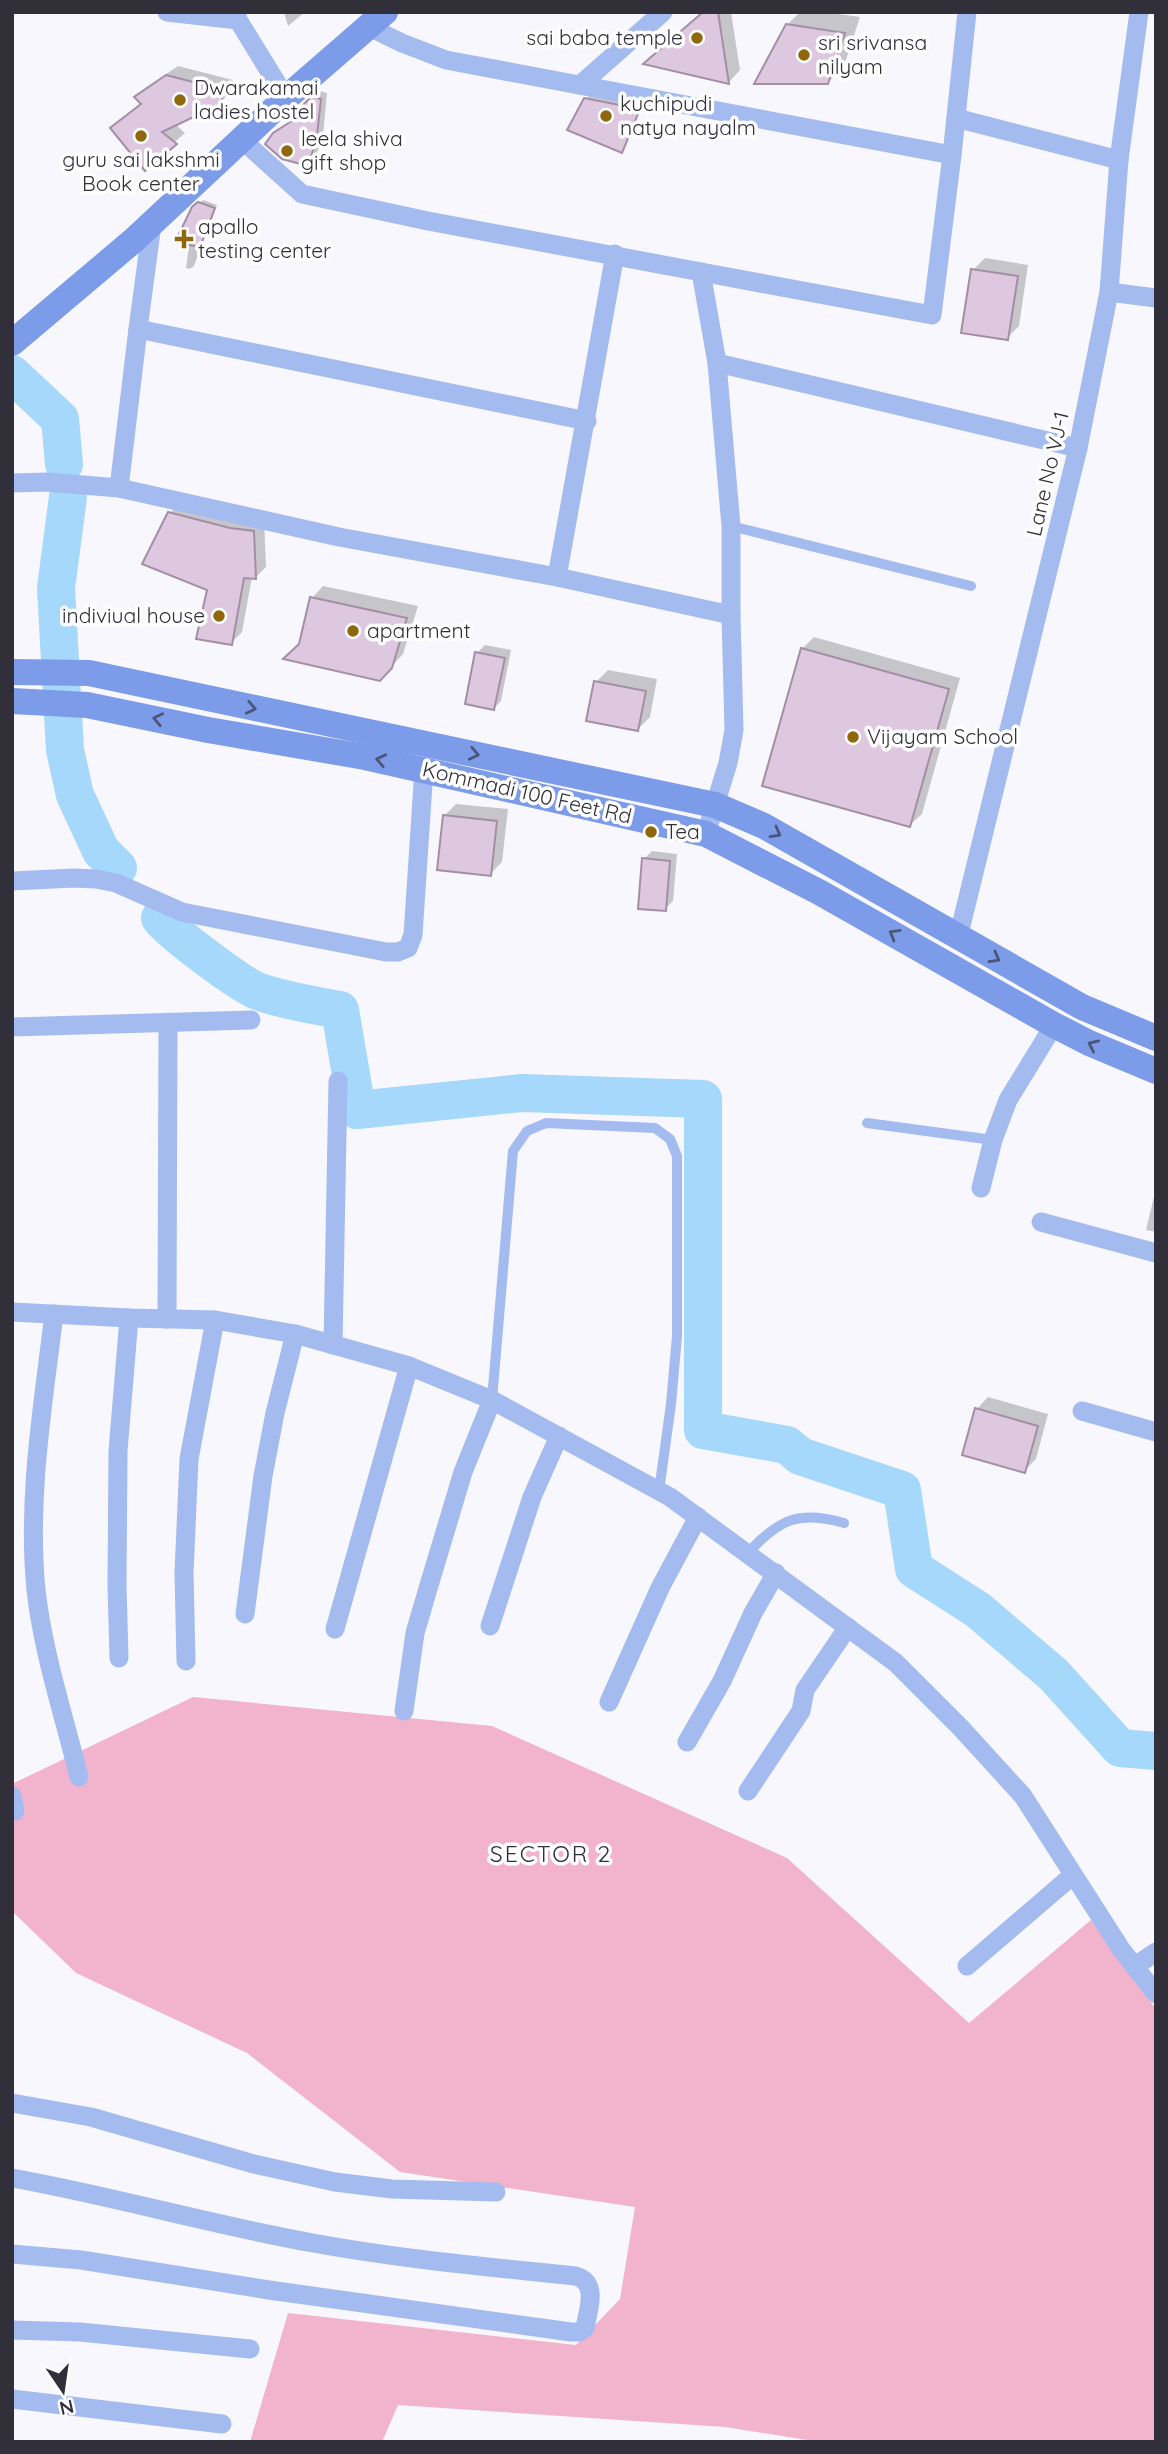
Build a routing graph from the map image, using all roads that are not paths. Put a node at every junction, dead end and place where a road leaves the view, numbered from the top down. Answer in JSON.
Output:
{"nodes":[{"id":1,"x":167,"y":12,"type":"edge"},
{"id":2,"x":663,"y":12,"type":"edge"},
{"id":3,"x":968,"y":12,"type":"edge"},
{"id":4,"x":1139,"y":12,"type":"edge"},
{"id":5,"x":237,"y":16,"type":"edge"},
{"id":6,"x":377,"y":19,"type":"edge"},
{"id":7,"x":580,"y":85,"type":"junction"},
{"id":8,"x":286,"y":98,"type":"junction"},
{"id":9,"x":956,"y":118,"type":"junction"},
{"id":10,"x":241,"y":139,"type":"junction"},
{"id":11,"x":952,"y":155,"type":"junction"},
{"id":12,"x":1119,"y":160,"type":"junction"},
{"id":13,"x":152,"y":224,"type":"junction"},
{"id":14,"x":615,"y":254,"type":"junction"},
{"id":15,"x":701,"y":272,"type":"junction"},
{"id":16,"x":1109,"y":292,"type":"junction"},
{"id":17,"x":1156,"y":298,"type":"edge"},
{"id":18,"x":138,"y":329,"type":"junction"},
{"id":19,"x":13,"y":342,"type":"edge"},
{"id":20,"x":717,"y":363,"type":"junction"},
{"id":21,"x":587,"y":421,"type":"junction"},
{"id":22,"x":1078,"y":448,"type":"junction"},
{"id":23,"x":12,"y":484,"type":"edge"},
{"id":24,"x":119,"y":488,"type":"junction"},
{"id":25,"x":731,"y":526,"type":"junction"},
{"id":26,"x":557,"y":577,"type":"junction"},
{"id":27,"x":971,"y":586,"type":"dead end"},
{"id":28,"x":731,"y":615,"type":"junction"},
{"id":29,"x":20,"y":671,"type":"edge"},
{"id":30,"x":22,"y":701,"type":"edge"},
{"id":31,"x":424,"y":769,"type":"junction"},
{"id":32,"x":715,"y":804,"type":"junction"},
{"id":33,"x":706,"y":834,"type":"junction"},
{"id":34,"x":12,"y":881,"type":"edge"},
{"id":35,"x":958,"y":938,"type":"junction"},
{"id":36,"x":251,"y":1020,"type":"dead end"},
{"id":37,"x":168,"y":1021,"type":"junction"},
{"id":38,"x":1054,"y":1025,"type":"junction"},
{"id":39,"x":12,"y":1027,"type":"edge"},
{"id":40,"x":1156,"y":1038,"type":"edge"},
{"id":41,"x":1156,"y":1070,"type":"edge"},
{"id":42,"x":338,"y":1081,"type":"dead end"},
{"id":43,"x":867,"y":1123,"type":"dead end"},
{"id":44,"x":993,"y":1140,"type":"junction"},
{"id":45,"x":981,"y":1188,"type":"dead end"},
{"id":46,"x":1041,"y":1222,"type":"dead end"},
{"id":47,"x":1156,"y":1253,"type":"edge"},
{"id":48,"x":12,"y":1312,"type":"edge"},
{"id":49,"x":54,"y":1314,"type":"junction"},
{"id":50,"x":129,"y":1318,"type":"junction"},
{"id":51,"x":167,"y":1319,"type":"junction"},
{"id":52,"x":215,"y":1320,"type":"junction"},
{"id":53,"x":295,"y":1334,"type":"junction"},
{"id":54,"x":334,"y":1345,"type":"junction"},
{"id":55,"x":409,"y":1366,"type":"junction"},
{"id":56,"x":492,"y":1400,"type":"junction"},
{"id":57,"x":1082,"y":1412,"type":"dead end"},
{"id":58,"x":1156,"y":1432,"type":"edge"},
{"id":59,"x":559,"y":1436,"type":"junction"},
{"id":60,"x":659,"y":1491,"type":"junction"},
{"id":61,"x":698,"y":1517,"type":"junction"},
{"id":62,"x":844,"y":1523,"type":"dead end"},
{"id":63,"x":748,"y":1553,"type":"junction"},
{"id":64,"x":776,"y":1573,"type":"junction"},
{"id":65,"x":245,"y":1614,"type":"dead end"},
{"id":66,"x":490,"y":1626,"type":"dead end"},
{"id":67,"x":848,"y":1628,"type":"junction"},
{"id":68,"x":335,"y":1629,"type":"dead end"},
{"id":69,"x":119,"y":1658,"type":"dead end"},
{"id":70,"x":186,"y":1661,"type":"dead end"},
{"id":71,"x":609,"y":1702,"type":"dead end"},
{"id":72,"x":404,"y":1711,"type":"dead end"},
{"id":73,"x":687,"y":1742,"type":"dead end"},
{"id":74,"x":79,"y":1777,"type":"dead end"},
{"id":75,"x":748,"y":1791,"type":"dead end"},
{"id":76,"x":1073,"y":1875,"type":"junction"},
{"id":77,"x":1156,"y":1952,"type":"edge"},
{"id":78,"x":967,"y":1966,"type":"dead end"},
{"id":79,"x":1135,"y":1966,"type":"junction"},
{"id":80,"x":1156,"y":1994,"type":"edge"},
{"id":81,"x":12,"y":2103,"type":"edge"},
{"id":82,"x":12,"y":2178,"type":"edge"},
{"id":83,"x":496,"y":2192,"type":"dead end"},
{"id":84,"x":12,"y":2254,"type":"edge"},
{"id":85,"x":12,"y":2330,"type":"edge"},
{"id":86,"x":250,"y":2349,"type":"dead end"},
{"id":87,"x":12,"y":2399,"type":"edge"},
{"id":88,"x":222,"y":2424,"type":"dead end"}],
"edges":[{"from":1,"to":5,"type":"street"},
{"from":2,"to":7,"type":"street"},
{"from":3,"to":9,"type":"street"},
{"from":4,"to":12,"type":"street","name":"Lane No VJ-1"},
{"from":5,"to":8,"type":"street"},
{"from":6,"to":7,"type":"street"},
{"from":6,"to":8,"type":"main road"},
{"from":7,"to":11,"type":"street"},
{"from":8,"to":10,"type":"main road"},
{"from":9,"to":11,"type":"street"},
{"from":9,"to":12,"type":"street"},
{"from":10,"to":13,"type":"main road"},
{"from":10,"to":14,"type":"street"},
{"from":11,"to":15,"type":"street"},
{"from":12,"to":16,"type":"street","name":"Lane No VJ-1"},
{"from":13,"to":18,"type":"street"},
{"from":13,"to":19,"type":"main road"},
{"from":14,"to":15,"type":"street"},
{"from":14,"to":21,"type":"street"},
{"from":15,"to":20,"type":"street"},
{"from":16,"to":17,"type":"street"},
{"from":16,"to":22,"type":"street","name":"Lane No VJ-1"},
{"from":18,"to":21,"type":"street"},
{"from":18,"to":24,"type":"street"},
{"from":20,"to":22,"type":"street"},
{"from":20,"to":25,"type":"street"},
{"from":21,"to":26,"type":"street"},
{"from":22,"to":35,"type":"street","name":"Lane No VJ-1"},
{"from":23,"to":24,"type":"street"},
{"from":24,"to":26,"type":"street"},
{"from":25,"to":27,"type":"lane"},
{"from":25,"to":28,"type":"street"},
{"from":26,"to":28,"type":"street"},
{"from":28,"to":32,"type":"street"},
{"from":29,"to":32,"type":"main road","one_way":true},
{"from":31,"to":30,"type":"main road","name":"Kommadi 100 Feet Rd","one_way":true},
{"from":31,"to":33,"type":"main road","name":"Kommadi 100 Feet Rd"},
{"from":31,"to":34,"type":"street"},
{"from":32,"to":33,"type":"street"},
{"from":32,"to":35,"type":"main road","one_way":true},
{"from":38,"to":33,"type":"main road","name":"Kommadi 100 Feet Rd","one_way":true},
{"from":35,"to":40,"type":"main road","one_way":true},
{"from":36,"to":37,"type":"street"},
{"from":37,"to":39,"type":"street"},
{"from":37,"to":51,"type":"street"},
{"from":41,"to":38,"type":"main road","name":"Kommadi 100 Feet Rd","one_way":true},
{"from":38,"to":44,"type":"street"},
{"from":42,"to":54,"type":"street"},
{"from":43,"to":44,"type":"lane"},
{"from":44,"to":45,"type":"street"},
{"from":46,"to":47,"type":"street"},
{"from":48,"to":49,"type":"street"},
{"from":49,"to":50,"type":"street"},
{"from":49,"to":74,"type":"street"},
{"from":50,"to":51,"type":"street"},
{"from":50,"to":69,"type":"street"},
{"from":51,"to":52,"type":"street"},
{"from":52,"to":53,"type":"street"},
{"from":52,"to":70,"type":"street"},
{"from":53,"to":54,"type":"street"},
{"from":53,"to":65,"type":"street"},
{"from":54,"to":55,"type":"street"},
{"from":55,"to":56,"type":"street"},
{"from":55,"to":68,"type":"street"},
{"from":56,"to":59,"type":"street"},
{"from":56,"to":60,"type":"lane"},
{"from":56,"to":72,"type":"street"},
{"from":57,"to":58,"type":"street"},
{"from":59,"to":60,"type":"street"},
{"from":59,"to":66,"type":"street"},
{"from":60,"to":61,"type":"street"},
{"from":61,"to":63,"type":"street"},
{"from":61,"to":71,"type":"street"},
{"from":62,"to":63,"type":"lane"},
{"from":63,"to":64,"type":"street"},
{"from":64,"to":67,"type":"street"},
{"from":64,"to":73,"type":"street"},
{"from":67,"to":75,"type":"street"},
{"from":67,"to":76,"type":"street"},
{"from":76,"to":78,"type":"street"},
{"from":76,"to":79,"type":"street"},
{"from":77,"to":79,"type":"street"},
{"from":79,"to":80,"type":"street"},
{"from":81,"to":83,"type":"street"},
{"from":82,"to":84,"type":"street"},
{"from":85,"to":86,"type":"street"},
{"from":87,"to":88,"type":"street"}]}
